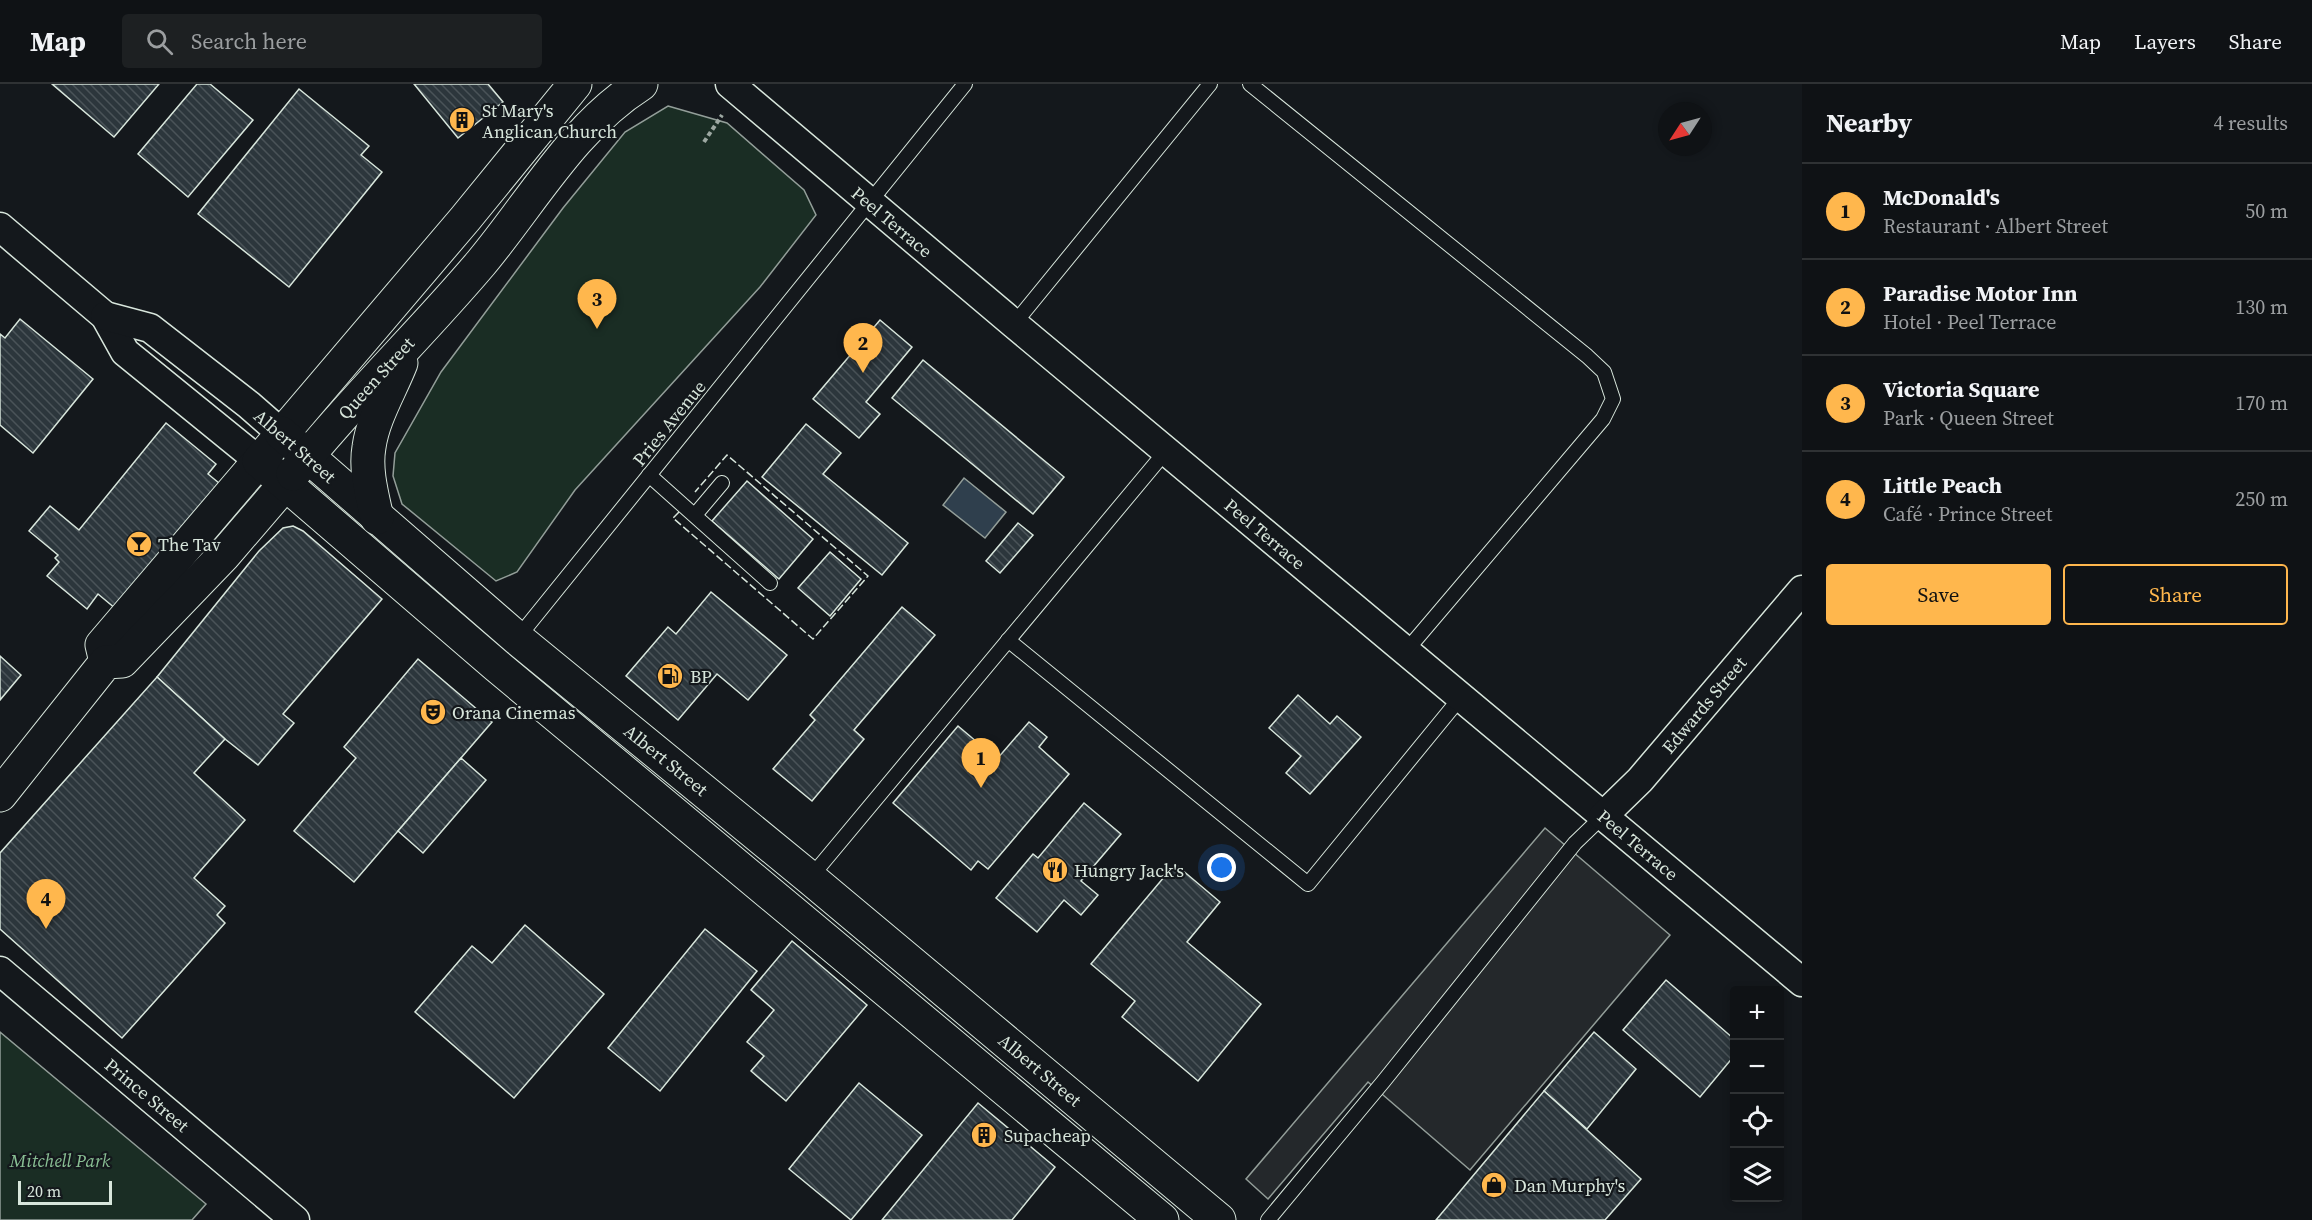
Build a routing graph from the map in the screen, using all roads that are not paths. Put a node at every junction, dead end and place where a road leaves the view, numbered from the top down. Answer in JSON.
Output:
{"nodes":[{"id":1,"x":575,"y":84,"type":"edge"},
{"id":2,"x":641,"y":84,"type":"edge"},
{"id":3,"x":730,"y":84,"type":"edge"},
{"id":4,"x":965,"y":84,"type":"edge"},
{"id":5,"x":1210,"y":84,"type":"edge"},
{"id":6,"x":1250,"y":84,"type":"edge"},
{"id":7,"x":869,"y":203,"type":"junction"},
{"id":8,"x":0,"y":227,"type":"edge"},
{"id":9,"x":105,"y":316,"type":"junction"},
{"id":10,"x":1014,"y":324,"type":"junction"},
{"id":11,"x":409,"y":342,"type":"junction"},
{"id":12,"x":281,"y":433,"type":"junction"},
{"id":13,"x":1166,"y":451,"type":"junction"},
{"id":14,"x":308,"y":456,"type":"junction"},
{"id":15,"x":259,"y":461,"type":"junction"},
{"id":16,"x":649,"y":475,"type":"junction"},
{"id":17,"x":722,"y":483,"type":"dead end"},
{"id":18,"x":285,"y":484,"type":"junction"},
{"id":19,"x":695,"y":515,"type":"junction"},
{"id":20,"x":377,"y":518,"type":"junction"},
{"id":21,"x":770,"y":583,"type":"dead end"},
{"id":22,"x":1802,"y":590,"type":"edge"},
{"id":23,"x":1008,"y":640,"type":"junction"},
{"id":24,"x":1406,"y":651,"type":"junction"},
{"id":25,"x":507,"y":652,"type":"junction"},
{"id":26,"x":106,"y":662,"type":"junction"},
{"id":27,"x":1461,"y":697,"type":"junction"},
{"id":28,"x":0,"y":795,"type":"edge"},
{"id":29,"x":1603,"y":816,"type":"junction"},
{"id":30,"x":810,"y":878,"type":"junction"},
{"id":31,"x":0,"y":971,"type":"edge"},
{"id":32,"x":1802,"y":982,"type":"edge"},
{"id":33,"x":295,"y":1220,"type":"edge"},
{"id":34,"x":1162,"y":1220,"type":"edge"},
{"id":35,"x":1219,"y":1220,"type":"edge"},
{"id":36,"x":1268,"y":1220,"type":"edge"}],
"edges":[{"from":1,"to":12,"type":"main road","name":"Queen Street"},
{"from":2,"to":11,"type":"main road","name":"Queen Street"},
{"from":3,"to":7,"type":"street","name":"Peel Terrace"},
{"from":4,"to":7,"type":"lane","name":"Pries Avenue"},
{"from":5,"to":10,"type":"lane"},
{"from":6,"to":24,"type":"lane"},
{"from":7,"to":10,"type":"street","name":"Peel Terrace"},
{"from":7,"to":16,"type":"lane","name":"Pries Avenue"},
{"from":8,"to":9,"type":"street","name":"Albert Street"},
{"from":9,"to":12,"type":"street","name":"Albert Street"},
{"from":9,"to":15,"type":"street","name":"Albert Street"},
{"from":10,"to":13,"type":"street","name":"Peel Terrace"},
{"from":11,"to":14,"type":"main road","name":"Queen Street"},
{"from":11,"to":20,"type":"main road"},
{"from":12,"to":14,"type":"main road","name":"Albert Street"},
{"from":12,"to":15,"type":"main road","name":"Queen Street"},
{"from":13,"to":23,"type":"lane"},
{"from":13,"to":24,"type":"street","name":"Peel Terrace"},
{"from":14,"to":18,"type":"main road","name":"Queen Street"},
{"from":14,"to":20,"type":"main road","name":"Albert Street"},
{"from":15,"to":18,"type":"main road","name":"Albert Street"},
{"from":15,"to":26,"type":"main road","name":"Queen Street"},
{"from":16,"to":19,"type":"lane"},
{"from":16,"to":25,"type":"lane","name":"Pries Avenue"},
{"from":17,"to":19,"type":"lane"},
{"from":18,"to":25,"type":"main road","name":"Albert Street"},
{"from":18,"to":26,"type":"main road","name":"Queen Street"},
{"from":19,"to":21,"type":"lane"},
{"from":20,"to":25,"type":"main road","name":"Albert Street"},
{"from":22,"to":29,"type":"street","name":"Edwards Street"},
{"from":23,"to":27,"type":"lane"},
{"from":23,"to":30,"type":"lane"},
{"from":24,"to":27,"type":"street","name":"Peel Terrace"},
{"from":25,"to":30,"type":"main road","name":"Albert Street"},
{"from":25,"to":34,"type":"main road","name":"Albert Street"},
{"from":26,"to":28,"type":"main road","name":"Queen Street"},
{"from":27,"to":29,"type":"street","name":"Peel Terrace"},
{"from":29,"to":32,"type":"street","name":"Peel Terrace"},
{"from":29,"to":36,"type":"lane"},
{"from":30,"to":35,"type":"main road","name":"Albert Street"},
{"from":31,"to":33,"type":"street","name":"Prince Street"}]}
